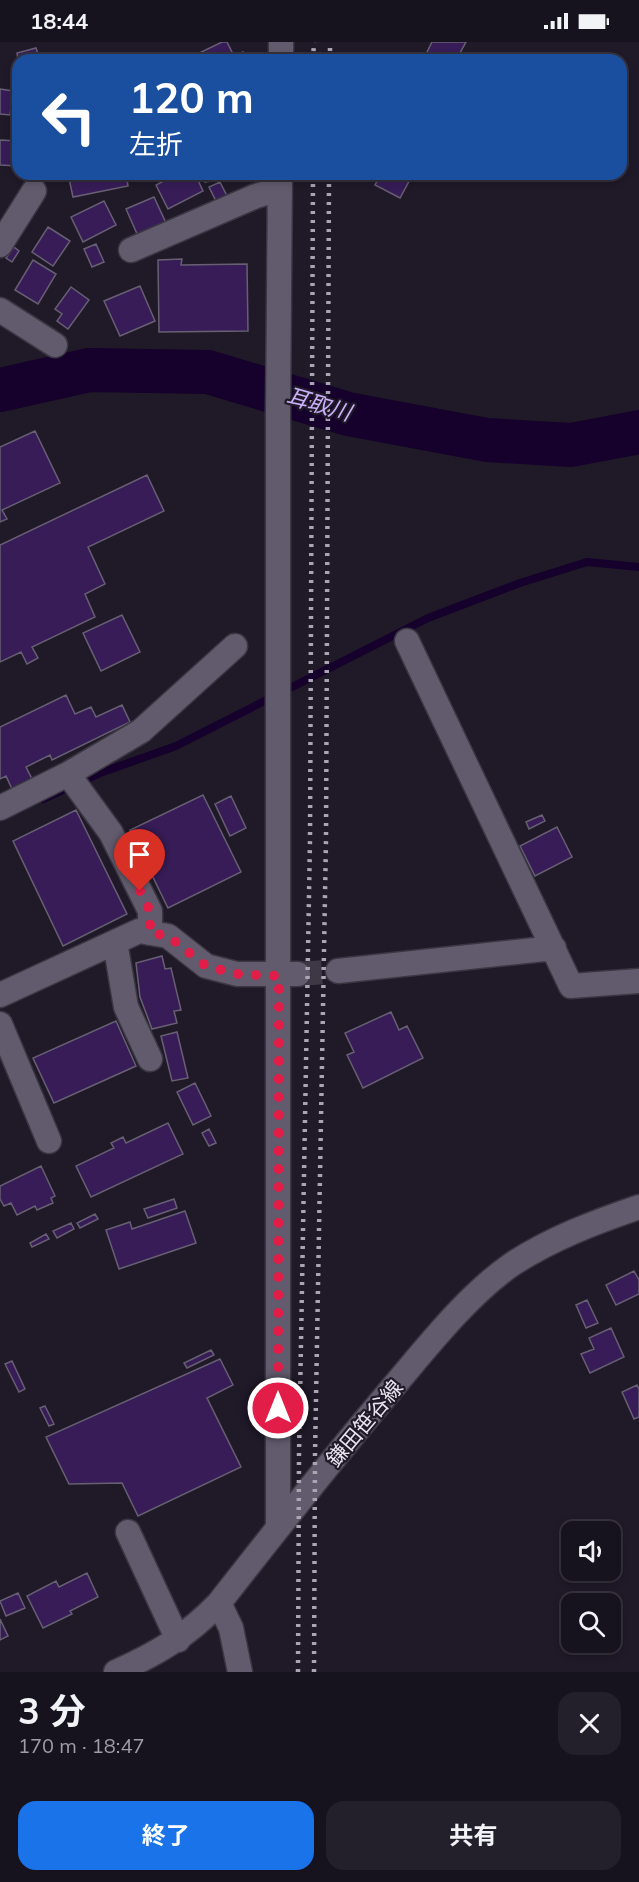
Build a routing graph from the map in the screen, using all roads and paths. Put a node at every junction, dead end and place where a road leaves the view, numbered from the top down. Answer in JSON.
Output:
{"nodes":[{"id":1,"x":280,"y":181,"type":"edge"},
{"id":2,"x":34,"y":191,"type":"dead end"},
{"id":3,"x":0,"y":245,"type":"edge"},
{"id":4,"x":131,"y":250,"type":"dead end"},
{"id":5,"x":0,"y":310,"type":"edge"},
{"id":6,"x":55,"y":345,"type":"dead end"},
{"id":7,"x":407,"y":641,"type":"dead end"},
{"id":8,"x":236,"y":646,"type":"dead end"},
{"id":9,"x":73,"y":781,"type":"junction"},
{"id":10,"x":0,"y":807,"type":"edge"},
{"id":11,"x":150,"y":933,"type":"junction"},
{"id":12,"x":115,"y":942,"type":"junction"},
{"id":13,"x":554,"y":948,"type":"junction"},
{"id":14,"x":338,"y":971,"type":"tunnel mouth"},
{"id":15,"x":288,"y":975,"type":"junction"},
{"id":16,"x":639,"y":981,"type":"edge"},
{"id":17,"x":0,"y":995,"type":"edge"},
{"id":18,"x":0,"y":1024,"type":"edge"},
{"id":19,"x":150,"y":1059,"type":"dead end"},
{"id":20,"x":49,"y":1141,"type":"dead end"},
{"id":21,"x":639,"y":1207,"type":"edge"},
{"id":22,"x":278,"y":1528,"type":"junction"},
{"id":23,"x":128,"y":1532,"type":"dead end"},
{"id":24,"x":219,"y":1603,"type":"junction"},
{"id":25,"x":178,"y":1640,"type":"junction"},
{"id":26,"x":116,"y":1672,"type":"edge"},
{"id":27,"x":240,"y":1672,"type":"edge"}],
"edges":[{"from":1,"to":4,"type":"street"},
{"from":1,"to":15,"type":"street"},
{"from":2,"to":3,"type":"street"},
{"from":5,"to":6,"type":"street"},
{"from":7,"to":13,"type":"street"},
{"from":8,"to":9,"type":"street"},
{"from":9,"to":10,"type":"street"},
{"from":9,"to":11,"type":"street"},
{"from":11,"to":12,"type":"street"},
{"from":11,"to":15,"type":"street"},
{"from":12,"to":17,"type":"street"},
{"from":12,"to":19,"type":"street"},
{"from":13,"to":14,"type":"street"},
{"from":13,"to":16,"type":"street"},
{"from":15,"to":22,"type":"street"},
{"from":18,"to":20,"type":"street"},
{"from":21,"to":22,"type":"street","name":"鎌田笹谷線"},
{"from":22,"to":24,"type":"street","name":"鎌田笹谷線"},
{"from":23,"to":25,"type":"street"},
{"from":24,"to":25,"type":"street","name":"鎌田笹谷線"},
{"from":24,"to":27,"type":"street"},
{"from":25,"to":26,"type":"street","name":"鎌田笹谷線"}]}
